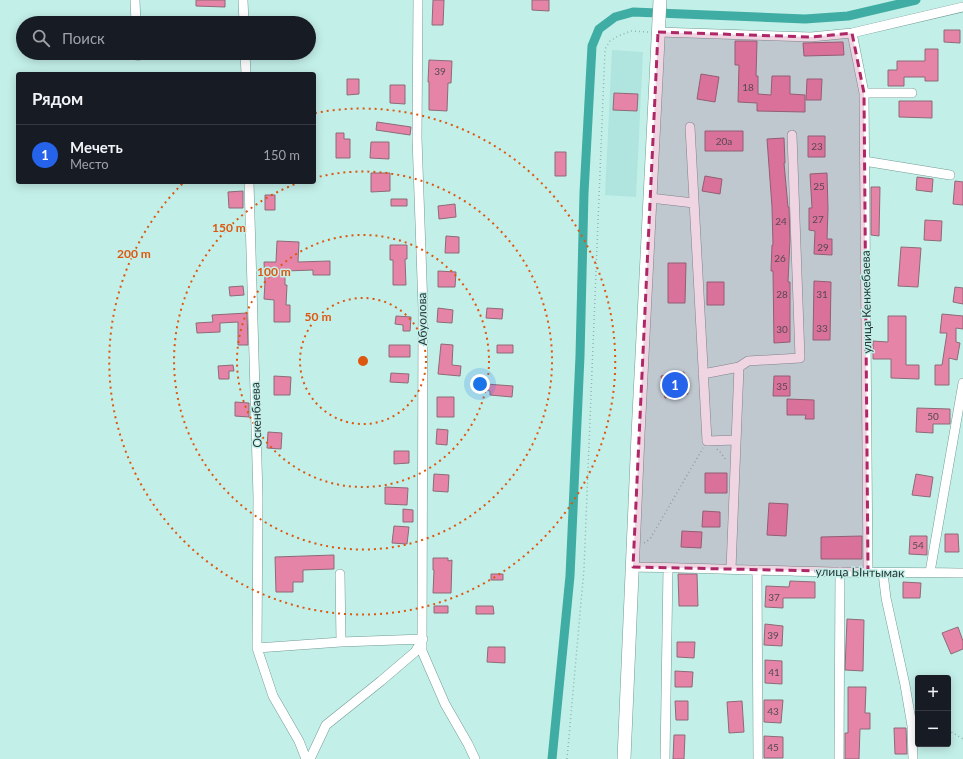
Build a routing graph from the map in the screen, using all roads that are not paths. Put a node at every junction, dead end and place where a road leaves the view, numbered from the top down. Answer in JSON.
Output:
{"nodes":[{"id":1,"x":135,"y":0,"type":"edge"},
{"id":2,"x":243,"y":0,"type":"edge"},
{"id":3,"x":418,"y":0,"type":"edge"},
{"id":4,"x":660,"y":0,"type":"edge"},
{"id":5,"x":963,"y":7,"type":"edge"},
{"id":6,"x":136,"y":16,"type":"edge"},
{"id":7,"x":244,"y":16,"type":"edge"},
{"id":8,"x":658,"y":27,"type":"junction"},
{"id":9,"x":852,"y":33,"type":"junction"},
{"id":10,"x":245,"y":60,"type":"edge"},
{"id":11,"x":246,"y":72,"type":"edge"},
{"id":12,"x":864,"y":93,"type":"junction"},
{"id":13,"x":912,"y":93,"type":"dead end"},
{"id":14,"x":690,"y":127,"type":"dead end"},
{"id":15,"x":792,"y":135,"type":"dead end"},
{"id":16,"x":864,"y":161,"type":"junction"},
{"id":17,"x":950,"y":175,"type":"dead end"},
{"id":18,"x":249,"y":184,"type":"edge"},
{"id":19,"x":650,"y":198,"type":"junction"},
{"id":20,"x":694,"y":203,"type":"junction"},
{"id":21,"x":739,"y":367,"type":"junction"},
{"id":22,"x":703,"y":374,"type":"junction"},
{"id":23,"x":963,"y":382,"type":"edge"},
{"id":24,"x":736,"y":440,"type":"junction"},
{"id":25,"x":632,"y":567,"type":"junction"},
{"id":26,"x":668,"y":568,"type":"junction"},
{"id":27,"x":731,"y":569,"type":"junction"},
{"id":28,"x":757,"y":570,"type":"junction"},
{"id":29,"x":840,"y":572,"type":"junction"},
{"id":30,"x":868,"y":572,"type":"junction"},
{"id":31,"x":930,"y":572,"type":"junction"},
{"id":32,"x":883,"y":573,"type":"junction"},
{"id":33,"x":963,"y":573,"type":"edge"},
{"id":34,"x":340,"y":574,"type":"dead end"},
{"id":35,"x":423,"y":639,"type":"junction"},
{"id":36,"x":341,"y":642,"type":"junction"},
{"id":37,"x":256,"y":648,"type":"junction"},
{"id":38,"x":306,"y":759,"type":"edge"},
{"id":39,"x":310,"y":759,"type":"edge"},
{"id":40,"x":475,"y":759,"type":"edge"},
{"id":41,"x":624,"y":759,"type":"edge"},
{"id":42,"x":665,"y":759,"type":"edge"},
{"id":43,"x":758,"y":759,"type":"edge"},
{"id":44,"x":839,"y":759,"type":"edge"},
{"id":45,"x":913,"y":759,"type":"edge"}],
"edges":[{"from":1,"to":6,"type":"street"},
{"from":2,"to":7,"type":"street"},
{"from":3,"to":35,"type":"street","name":"Абуолова"},
{"from":4,"to":8,"type":"main road"},
{"from":5,"to":9,"type":"street"},
{"from":8,"to":9,"type":"street"},
{"from":8,"to":19,"type":"main road"},
{"from":9,"to":12,"type":"street","name":"улица Кенжебаева"},
{"from":10,"to":11,"type":"street"},
{"from":12,"to":13,"type":"street"},
{"from":12,"to":16,"type":"street","name":"улица Кенжебаева"},
{"from":14,"to":20,"type":"street"},
{"from":15,"to":21,"type":"street"},
{"from":16,"to":17,"type":"street"},
{"from":16,"to":30,"type":"street","name":"улица Кенжебаева"},
{"from":18,"to":37,"type":"street","name":"Оскенбаева"},
{"from":19,"to":20,"type":"street"},
{"from":19,"to":25,"type":"main road"},
{"from":20,"to":22,"type":"street"},
{"from":21,"to":22,"type":"street"},
{"from":21,"to":24,"type":"street"},
{"from":22,"to":24,"type":"street"},
{"from":23,"to":31,"type":"street"},
{"from":24,"to":27,"type":"street"},
{"from":25,"to":26,"type":"street","name":"улица Ынтымак"},
{"from":25,"to":41,"type":"main road"},
{"from":26,"to":27,"type":"street","name":"улица Ынтымак"},
{"from":26,"to":42,"type":"street"},
{"from":27,"to":28,"type":"street","name":"улица Ынтымак"},
{"from":28,"to":29,"type":"street","name":"улица Ынтымак"},
{"from":28,"to":43,"type":"street"},
{"from":29,"to":30,"type":"street","name":"улица Ынтымак"},
{"from":29,"to":44,"type":"street"},
{"from":30,"to":32,"type":"street","name":"улица Ынтымак"},
{"from":31,"to":32,"type":"street","name":"улица Ынтымак"},
{"from":31,"to":33,"type":"street","name":"улица Ынтымак"},
{"from":32,"to":45,"type":"street"},
{"from":34,"to":36,"type":"street"},
{"from":35,"to":36,"type":"street"},
{"from":35,"to":39,"type":"street"},
{"from":35,"to":40,"type":"street","name":"Абуолова"},
{"from":36,"to":37,"type":"street"},
{"from":37,"to":38,"type":"street"}]}
